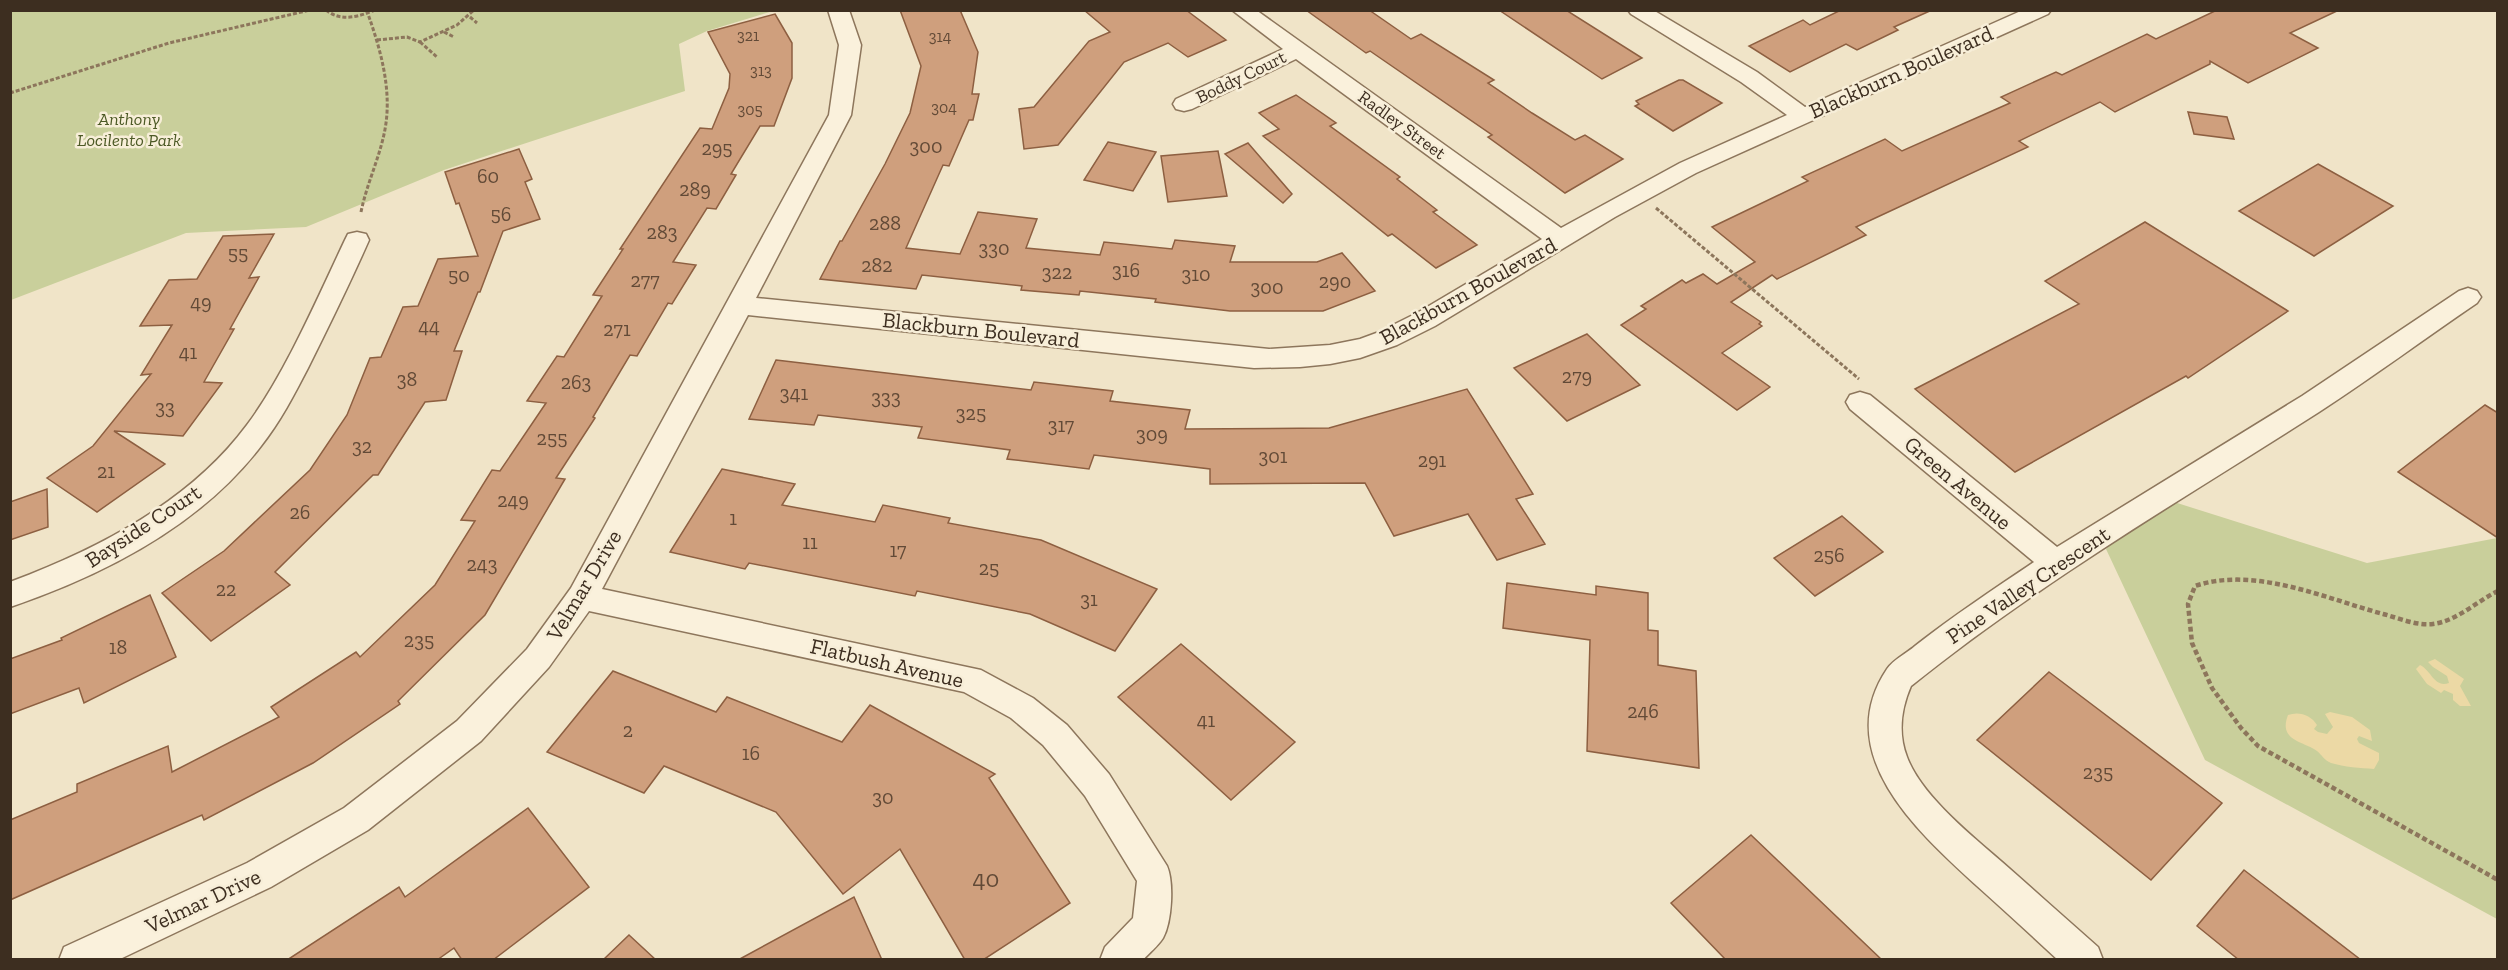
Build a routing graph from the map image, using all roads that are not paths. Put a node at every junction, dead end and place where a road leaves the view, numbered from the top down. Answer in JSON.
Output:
{"nodes":[{"id":1,"x":838,"y":10,"type":"edge"},
{"id":2,"x":1242,"y":10,"type":"edge"},
{"id":3,"x":1638,"y":10,"type":"edge"},
{"id":4,"x":2028,"y":12,"type":"edge"},
{"id":5,"x":1298,"y":50,"type":"junction"},
{"id":6,"x":1185,"y":105,"type":"dead end"},
{"id":7,"x":1802,"y":116,"type":"junction"},
{"id":8,"x":357,"y":240,"type":"dead end"},
{"id":9,"x":1561,"y":240,"type":"junction"},
{"id":10,"x":2468,"y":297,"type":"dead end"},
{"id":11,"x":740,"y":305,"type":"junction"},
{"id":12,"x":1864,"y":394,"type":"road end"},
{"id":13,"x":2056,"y":563,"type":"junction"},
{"id":14,"x":10,"y":595,"type":"edge"},
{"id":15,"x":582,"y":597,"type":"junction"},
{"id":16,"x":76,"y":960,"type":"edge"},
{"id":17,"x":1118,"y":960,"type":"edge"},
{"id":18,"x":2085,"y":960,"type":"edge"}],
"edges":[{"from":1,"to":11,"type":"street","name":"Velmar Drive"},
{"from":2,"to":5,"type":"street","name":"Radley Street"},
{"from":3,"to":7,"type":"street"},
{"from":4,"to":7,"type":"street","name":"Blackburn Boulevard"},
{"from":5,"to":6,"type":"street","name":"Boddy Court"},
{"from":5,"to":9,"type":"street","name":"Radley Street"},
{"from":7,"to":9,"type":"street","name":"Blackburn Boulevard"},
{"from":8,"to":14,"type":"street","name":"Bayside Court"},
{"from":9,"to":11,"type":"street","name":"Blackburn Boulevard"},
{"from":10,"to":13,"type":"street","name":"Pine Valley Crescent"},
{"from":11,"to":15,"type":"street","name":"Velmar Drive"},
{"from":12,"to":13,"type":"street","name":"Green Avenue"},
{"from":13,"to":18,"type":"street","name":"Pine Valley Crescent"},
{"from":15,"to":16,"type":"street","name":"Velmar Drive"},
{"from":15,"to":17,"type":"street","name":"Flatbush Avenue"}]}
